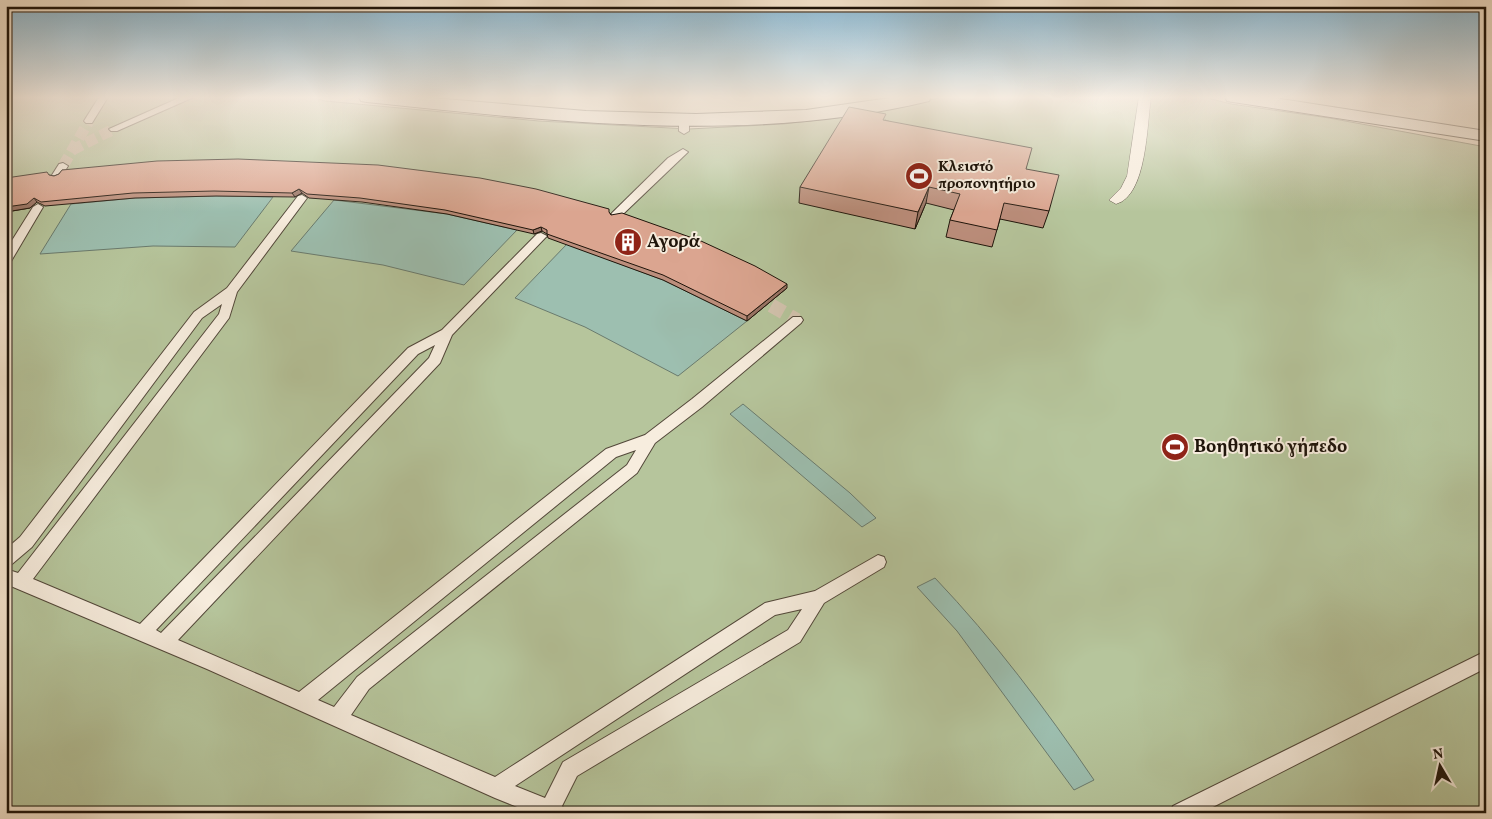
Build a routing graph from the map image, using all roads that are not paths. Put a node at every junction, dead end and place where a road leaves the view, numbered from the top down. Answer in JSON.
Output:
{"nodes":[{"id":1,"x":1140,"y":135,"type":"edge"},
{"id":2,"x":682,"y":152,"type":"dead end"},
{"id":3,"x":302,"y":198,"type":"edge"},
{"id":4,"x":1116,"y":200,"type":"dead end"},
{"id":5,"x":38,"y":207,"type":"edge"},
{"id":6,"x":616,"y":215,"type":"edge"},
{"id":7,"x":541,"y":236,"type":"dead end"},
{"id":8,"x":6,"y":260,"type":"edge"},
{"id":9,"x":231,"y":291,"type":"junction"},
{"id":10,"x":797,"y":320,"type":"dead end"},
{"id":11,"x":446,"y":333,"type":"junction"},
{"id":12,"x":650,"y":439,"type":"junction"},
{"id":13,"x":6,"y":559,"type":"edge"},
{"id":14,"x":878,"y":562,"type":"dead end"},
{"id":15,"x":13,"y":579,"type":"edge"},
{"id":16,"x":818,"y":598,"type":"junction"},
{"id":17,"x":143,"y":632,"type":"junction"},
{"id":18,"x":164,"y":642,"type":"junction"},
{"id":19,"x":1486,"y":659,"type":"edge"},
{"id":20,"x":300,"y":702,"type":"junction"},
{"id":21,"x":338,"y":719,"type":"junction"},
{"id":22,"x":495,"y":788,"type":"junction"},
{"id":23,"x":552,"y":811,"type":"edge"},
{"id":24,"x":1180,"y":813,"type":"edge"}],
"edges":[{"from":1,"to":4,"type":"street"},
{"from":2,"to":6,"type":"street"},
{"from":3,"to":9,"type":"street"},
{"from":5,"to":8,"type":"street"},
{"from":7,"to":11,"type":"street"},
{"from":9,"to":13,"type":"street"},
{"from":9,"to":15,"type":"street"},
{"from":10,"to":12,"type":"street"},
{"from":11,"to":17,"type":"street"},
{"from":11,"to":18,"type":"street"},
{"from":12,"to":20,"type":"street"},
{"from":12,"to":21,"type":"street"},
{"from":14,"to":16,"type":"street"},
{"from":15,"to":17,"type":"street"},
{"from":16,"to":22,"type":"street"},
{"from":16,"to":23,"type":"street"},
{"from":17,"to":18,"type":"street"},
{"from":18,"to":20,"type":"street"},
{"from":19,"to":24,"type":"street"},
{"from":20,"to":21,"type":"street"},
{"from":21,"to":22,"type":"street"},
{"from":22,"to":23,"type":"street"}]}
